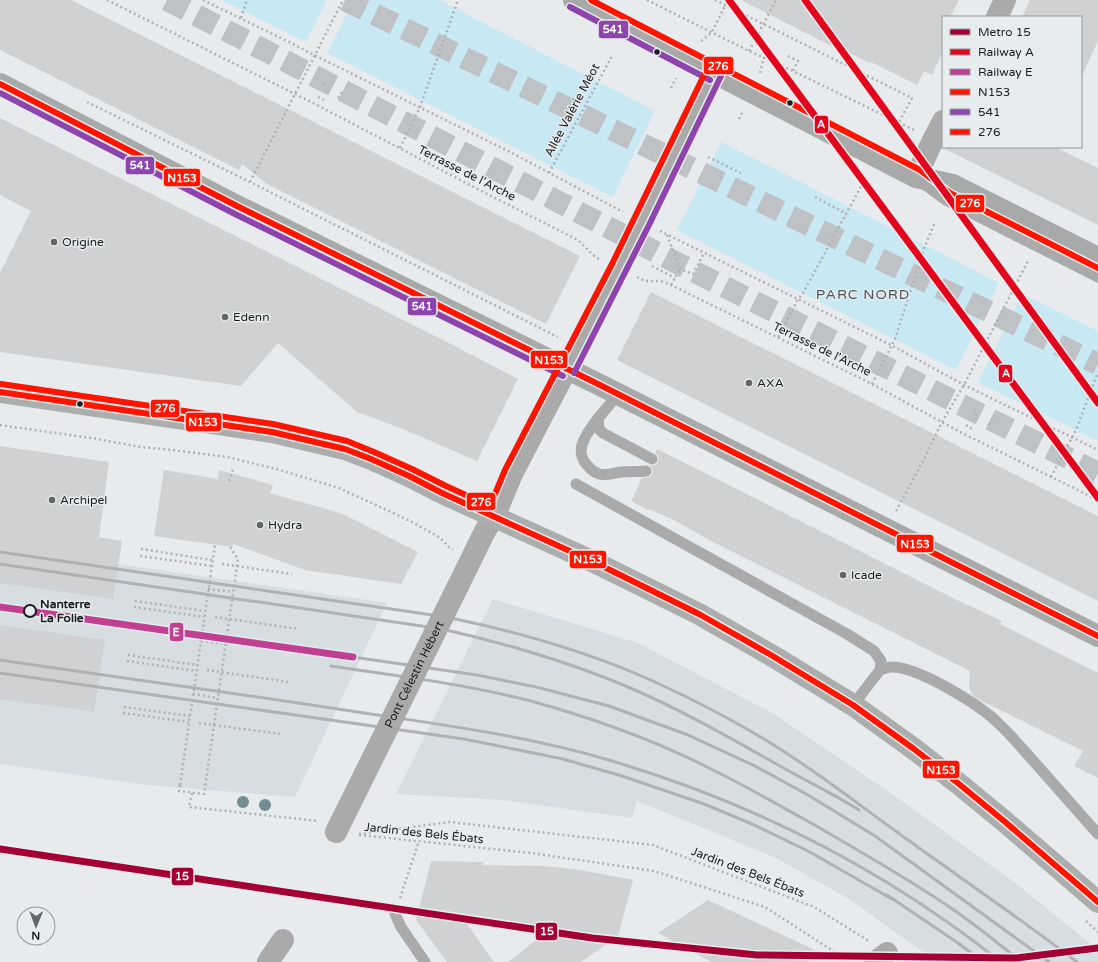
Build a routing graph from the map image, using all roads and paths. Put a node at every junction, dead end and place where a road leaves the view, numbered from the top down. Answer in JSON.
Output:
{"nodes":[{"id":1,"x":107,"y":0,"type":"edge"},
{"id":2,"x":203,"y":0,"type":"edge"},
{"id":3,"x":247,"y":0,"type":"edge"},
{"id":4,"x":343,"y":0,"type":"edge"},
{"id":5,"x":458,"y":0,"type":"edge"},
{"id":6,"x":574,"y":0,"type":"edge"},
{"id":7,"x":647,"y":0,"type":"edge"},
{"id":8,"x":715,"y":0,"type":"edge"},
{"id":9,"x":728,"y":0,"type":"edge"},
{"id":10,"x":776,"y":0,"type":"edge"},
{"id":11,"x":1005,"y":0,"type":"edge"},
{"id":12,"x":725,"y":5,"type":"junction"},
{"id":13,"x":997,"y":16,"type":"edge"},
{"id":14,"x":241,"y":18,"type":"junction"},
{"id":15,"x":763,"y":24,"type":"junction"},
{"id":16,"x":712,"y":32,"type":"junction"},
{"id":17,"x":700,"y":41,"type":"dead end"},
{"id":18,"x":749,"y":51,"type":"junction"},
{"id":19,"x":314,"y":55,"type":"junction"},
{"id":20,"x":612,"y":56,"type":"dead end"},
{"id":21,"x":788,"y":56,"type":"dead end"},
{"id":22,"x":793,"y":71,"type":"junction"},
{"id":23,"x":714,"y":73,"type":"junction"},
{"id":24,"x":676,"y":77,"type":"dead end"},
{"id":25,"x":324,"y":83,"type":"dead end"},
{"id":26,"x":0,"y":84,"type":"edge"},
{"id":27,"x":671,"y":88,"type":"dead end"},
{"id":28,"x":343,"y":91,"type":"dead end"},
{"id":29,"x":328,"y":93,"type":"dead end"},
{"id":30,"x":295,"y":94,"type":"junction"},
{"id":31,"x":318,"y":97,"type":"dead end"},
{"id":32,"x":338,"y":98,"type":"dead end"},
{"id":33,"x":324,"y":100,"type":"dead end"},
{"id":34,"x":86,"y":102,"type":"dead end"},
{"id":35,"x":420,"y":107,"type":"junction"},
{"id":36,"x":744,"y":110,"type":"dead end"},
{"id":37,"x":739,"y":119,"type":"dead end"},
{"id":38,"x":899,"y":122,"type":"junction"},
{"id":39,"x":942,"y":123,"type":"edge"},
{"id":40,"x":916,"y":131,"type":"dead end"},
{"id":41,"x":400,"y":148,"type":"junction"},
{"id":42,"x":708,"y":157,"type":"dead end"},
{"id":43,"x":549,"y":173,"type":"junction"},
{"id":44,"x":741,"y":173,"type":"dead end"},
{"id":45,"x":916,"y":177,"type":"junction"},
{"id":46,"x":864,"y":181,"type":"dead end"},
{"id":47,"x":250,"y":182,"type":"junction"},
{"id":48,"x":815,"y":197,"type":"dead end"},
{"id":49,"x":625,"y":213,"type":"dead end"},
{"id":50,"x":847,"y":214,"type":"junction"},
{"id":51,"x":935,"y":222,"type":"dead end"},
{"id":52,"x":660,"y":231,"type":"dead end"},
{"id":53,"x":666,"y":234,"type":"junction"},
{"id":54,"x":1036,"y":246,"type":"junction"},
{"id":55,"x":704,"y":253,"type":"junction"},
{"id":56,"x":1098,"y":258,"type":"edge"},
{"id":57,"x":600,"y":259,"type":"dead end"},
{"id":58,"x":652,"y":266,"type":"dead end"},
{"id":59,"x":680,"y":269,"type":"junction"},
{"id":60,"x":637,"y":277,"type":"dead end"},
{"id":61,"x":1098,"y":277,"type":"edge"},
{"id":62,"x":675,"y":278,"type":"junction"},
{"id":63,"x":671,"y":285,"type":"junction"},
{"id":64,"x":798,"y":299,"type":"junction"},
{"id":65,"x":778,"y":337,"type":"junction"},
{"id":66,"x":560,"y":338,"type":"dead end"},
{"id":67,"x":891,"y":346,"type":"junction"},
{"id":68,"x":567,"y":369,"type":"junction"},
{"id":69,"x":1098,"y":372,"type":"edge"},
{"id":70,"x":872,"y":384,"type":"junction"},
{"id":71,"x":964,"y":385,"type":"junction"},
{"id":72,"x":0,"y":392,"type":"edge"},
{"id":73,"x":619,"y":394,"type":"junction"},
{"id":74,"x":974,"y":409,"type":"dead end"},
{"id":75,"x":598,"y":418,"type":"junction"},
{"id":76,"x":992,"y":419,"type":"dead end"},
{"id":77,"x":977,"y":420,"type":"dead end"},
{"id":78,"x":942,"y":422,"type":"junction"},
{"id":79,"x":0,"y":425,"type":"edge"},
{"id":80,"x":966,"y":425,"type":"dead end"},
{"id":81,"x":989,"y":425,"type":"dead end"},
{"id":82,"x":972,"y":429,"type":"dead end"},
{"id":83,"x":1072,"y":437,"type":"junction"},
{"id":84,"x":1098,"y":450,"type":"edge"},
{"id":85,"x":652,"y":459,"type":"dead end"},
{"id":86,"x":233,"y":469,"type":"dead end"},
{"id":87,"x":646,"y":471,"type":"dead end"},
{"id":88,"x":1051,"y":477,"type":"junction"},
{"id":89,"x":229,"y":481,"type":"dead end"},
{"id":90,"x":576,"y":484,"type":"dead end"},
{"id":91,"x":902,"y":500,"type":"dead end"},
{"id":92,"x":1098,"y":500,"type":"edge"},
{"id":93,"x":494,"y":517,"type":"junction"},
{"id":94,"x":215,"y":545,"type":"dead end"},
{"id":95,"x":230,"y":547,"type":"dead end"},
{"id":96,"x":141,"y":550,"type":"dead end"},
{"id":97,"x":140,"y":556,"type":"dead end"},
{"id":98,"x":472,"y":558,"type":"junction"},
{"id":99,"x":212,"y":560,"type":"junction"},
{"id":100,"x":222,"y":564,"type":"dead end"},
{"id":101,"x":212,"y":566,"type":"junction"},
{"id":102,"x":237,"y":566,"type":"junction"},
{"id":103,"x":292,"y":574,"type":"dead end"},
{"id":104,"x":208,"y":589,"type":"junction"},
{"id":105,"x":233,"y":592,"type":"junction"},
{"id":106,"x":136,"y":601,"type":"dead end"},
{"id":107,"x":134,"y":607,"type":"dead end"},
{"id":108,"x":205,"y":611,"type":"junction"},
{"id":109,"x":215,"y":616,"type":"dead end"},
{"id":110,"x":204,"y":617,"type":"junction"},
{"id":111,"x":229,"y":619,"type":"junction"},
{"id":112,"x":299,"y":629,"type":"dead end"},
{"id":113,"x":1098,"y":636,"type":"edge"},
{"id":114,"x":200,"y":641,"type":"junction"},
{"id":115,"x":226,"y":644,"type":"junction"},
{"id":116,"x":128,"y":655,"type":"dead end"},
{"id":117,"x":127,"y":661,"type":"dead end"},
{"id":118,"x":197,"y":665,"type":"junction"},
{"id":119,"x":207,"y":670,"type":"dead end"},
{"id":120,"x":880,"y":670,"type":"junction"},
{"id":121,"x":196,"y":671,"type":"junction"},
{"id":122,"x":222,"y":672,"type":"junction"},
{"id":123,"x":288,"y":682,"type":"dead end"},
{"id":124,"x":193,"y":694,"type":"junction"},
{"id":125,"x":218,"y":698,"type":"junction"},
{"id":126,"x":853,"y":706,"type":"junction"},
{"id":127,"x":124,"y":707,"type":"dead end"},
{"id":128,"x":123,"y":712,"type":"dead end"},
{"id":129,"x":190,"y":716,"type":"junction"},
{"id":130,"x":189,"y":722,"type":"junction"},
{"id":131,"x":199,"y":723,"type":"dead end"},
{"id":132,"x":214,"y":725,"type":"junction"},
{"id":133,"x":280,"y":734,"type":"dead end"},
{"id":134,"x":192,"y":793,"type":"junction"},
{"id":135,"x":339,"y":827,"type":"joint"},
{"id":136,"x":1098,"y":834,"type":"edge"},
{"id":137,"x":419,"y":841,"type":"junction"},
{"id":138,"x":1098,"y":902,"type":"edge"},
{"id":139,"x":395,"y":914,"type":"joint"},
{"id":140,"x":1083,"y":919,"type":"dead end"},
{"id":141,"x":1098,"y":932,"type":"edge"},
{"id":142,"x":282,"y":940,"type":"dead end"},
{"id":143,"x":881,"y":957,"type":"edge"},
{"id":144,"x":268,"y":962,"type":"edge"},
{"id":145,"x":425,"y":962,"type":"edge"},
{"id":146,"x":850,"y":962,"type":"edge"}],
"edges":[{"from":1,"to":30,"type":"path"},
{"from":2,"to":14,"type":"path"},
{"from":3,"to":14,"type":"path"},
{"from":4,"to":19,"type":"path"},
{"from":5,"to":35,"type":"path"},
{"from":6,"to":23,"type":"main road"},
{"from":7,"to":16,"type":"path"},
{"from":8,"to":12,"type":"path"},
{"from":9,"to":12,"type":"path"},
{"from":10,"to":15,"type":"path"},
{"from":11,"to":13,"type":"street"},
{"from":12,"to":15,"type":"path"},
{"from":12,"to":16,"type":"path"},
{"from":14,"to":19,"type":"path"},
{"from":15,"to":18,"type":"path"},
{"from":15,"to":38,"type":"path"},
{"from":16,"to":17,"type":"path"},
{"from":16,"to":18,"type":"path"},
{"from":18,"to":22,"type":"path"},
{"from":19,"to":30,"type":"path"},
{"from":19,"to":35,"type":"path"},
{"from":20,"to":43,"type":"path","name":"Allée Valérie Méot"},
{"from":21,"to":22,"type":"path"},
{"from":22,"to":38,"type":"path"},
{"from":23,"to":45,"type":"main road"},
{"from":23,"to":68,"type":"street","name":"Pont Célestin Hébert"},
{"from":24,"to":27,"type":"path"},
{"from":25,"to":29,"type":"path"},
{"from":26,"to":68,"type":"main road"},
{"from":28,"to":32,"type":"path"},
{"from":30,"to":41,"type":"path","name":"Terrasse de l'Arche"},
{"from":30,"to":47,"type":"path"},
{"from":31,"to":33,"type":"path"},
{"from":34,"to":47,"type":"path"},
{"from":35,"to":41,"type":"path"},
{"from":35,"to":43,"type":"path"},
{"from":36,"to":37,"type":"path"},
{"from":38,"to":40,"type":"path"},
{"from":39,"to":45,"type":"street"},
{"from":41,"to":57,"type":"path","name":"Terrasse de l'Arche"},
{"from":42,"to":44,"type":"path"},
{"from":43,"to":49,"type":"path"},
{"from":45,"to":54,"type":"lane"},
{"from":45,"to":56,"type":"main road"},
{"from":46,"to":50,"type":"path"},
{"from":47,"to":66,"type":"path"},
{"from":48,"to":50,"type":"path"},
{"from":50,"to":64,"type":"path"},
{"from":51,"to":67,"type":"path"},
{"from":52,"to":53,"type":"path"},
{"from":53,"to":55,"type":"path"},
{"from":53,"to":59,"type":"path"},
{"from":54,"to":61,"type":"lane"},
{"from":54,"to":71,"type":"path"},
{"from":55,"to":59,"type":"path"},
{"from":55,"to":64,"type":"path"},
{"from":58,"to":62,"type":"path"},
{"from":59,"to":62,"type":"path"},
{"from":60,"to":63,"type":"path","name":"Terrasse de l'Arche"},
{"from":62,"to":63,"type":"path"},
{"from":63,"to":65,"type":"path","name":"Terrasse de l'Arche"},
{"from":64,"to":65,"type":"path"},
{"from":64,"to":67,"type":"path"},
{"from":65,"to":70,"type":"path","name":"Terrasse de l'Arche"},
{"from":67,"to":70,"type":"path"},
{"from":67,"to":71,"type":"path"},
{"from":68,"to":73,"type":"main road"},
{"from":68,"to":93,"type":"street","name":"Pont Célestin Hébert"},
{"from":69,"to":83,"type":"path"},
{"from":70,"to":78,"type":"path","name":"Terrasse de l'Arche"},
{"from":71,"to":78,"type":"path"},
{"from":71,"to":83,"type":"path"},
{"from":72,"to":93,"type":"main road"},
{"from":73,"to":75,"type":"lane"},
{"from":73,"to":113,"type":"main road"},
{"from":74,"to":77,"type":"path"},
{"from":75,"to":85,"type":"lane"},
{"from":75,"to":87,"type":"lane"},
{"from":76,"to":81,"type":"path"},
{"from":78,"to":88,"type":"path","name":"Terrasse de l'Arche"},
{"from":78,"to":91,"type":"path"},
{"from":79,"to":98,"type":"path"},
{"from":80,"to":82,"type":"path"},
{"from":83,"to":84,"type":"path"},
{"from":83,"to":88,"type":"path"},
{"from":86,"to":89,"type":"path"},
{"from":88,"to":92,"type":"path"},
{"from":90,"to":120,"type":"lane"},
{"from":93,"to":98,"type":"street","name":"Pont Célestin Hébert"},
{"from":93,"to":126,"type":"main road"},
{"from":94,"to":99,"type":"path","bridge":true},
{"from":95,"to":102,"type":"path","bridge":true},
{"from":96,"to":99,"type":"path"},
{"from":97,"to":101,"type":"path","bridge":true},
{"from":98,"to":135,"type":"street","name":"Pont Célestin Hébert","bridge":true},
{"from":99,"to":101,"type":"path","bridge":true},
{"from":100,"to":102,"type":"path"},
{"from":101,"to":104,"type":"path","bridge":true},
{"from":102,"to":103,"type":"path"},
{"from":102,"to":105,"type":"path","bridge":true},
{"from":104,"to":105,"type":"path"},
{"from":104,"to":108,"type":"path","bridge":true},
{"from":105,"to":111,"type":"path","bridge":true},
{"from":106,"to":108,"type":"path"},
{"from":107,"to":110,"type":"path"},
{"from":108,"to":110,"type":"path","bridge":true},
{"from":109,"to":111,"type":"path"},
{"from":110,"to":114,"type":"path","bridge":true},
{"from":111,"to":112,"type":"path"},
{"from":111,"to":115,"type":"path","bridge":true},
{"from":114,"to":115,"type":"path"},
{"from":114,"to":118,"type":"path","bridge":true},
{"from":115,"to":122,"type":"path","bridge":true},
{"from":116,"to":118,"type":"path"},
{"from":117,"to":121,"type":"path"},
{"from":118,"to":121,"type":"path","bridge":true},
{"from":119,"to":122,"type":"path"},
{"from":120,"to":126,"type":"lane"},
{"from":120,"to":136,"type":"lane"},
{"from":121,"to":124,"type":"path","bridge":true},
{"from":122,"to":123,"type":"path"},
{"from":122,"to":125,"type":"path","bridge":true},
{"from":124,"to":125,"type":"path"},
{"from":124,"to":129,"type":"path","bridge":true},
{"from":125,"to":132,"type":"path","bridge":true},
{"from":126,"to":138,"type":"main road"},
{"from":127,"to":129,"type":"path"},
{"from":128,"to":130,"type":"path"},
{"from":129,"to":130,"type":"path","bridge":true},
{"from":130,"to":134,"type":"path","bridge":true},
{"from":131,"to":132,"type":"path"},
{"from":132,"to":133,"type":"path"},
{"from":132,"to":134,"type":"path"},
{"from":134,"to":135,"type":"path"},
{"from":137,"to":139,"type":"path"},
{"from":137,"to":143,"type":"path","name":"Jardin des Bels Ébats"},
{"from":137,"to":146,"type":"path","name":"Jardin des Bels Ébats"},
{"from":139,"to":145,"type":"lane"},
{"from":140,"to":141,"type":"path"},
{"from":142,"to":144,"type":"street"}]}
